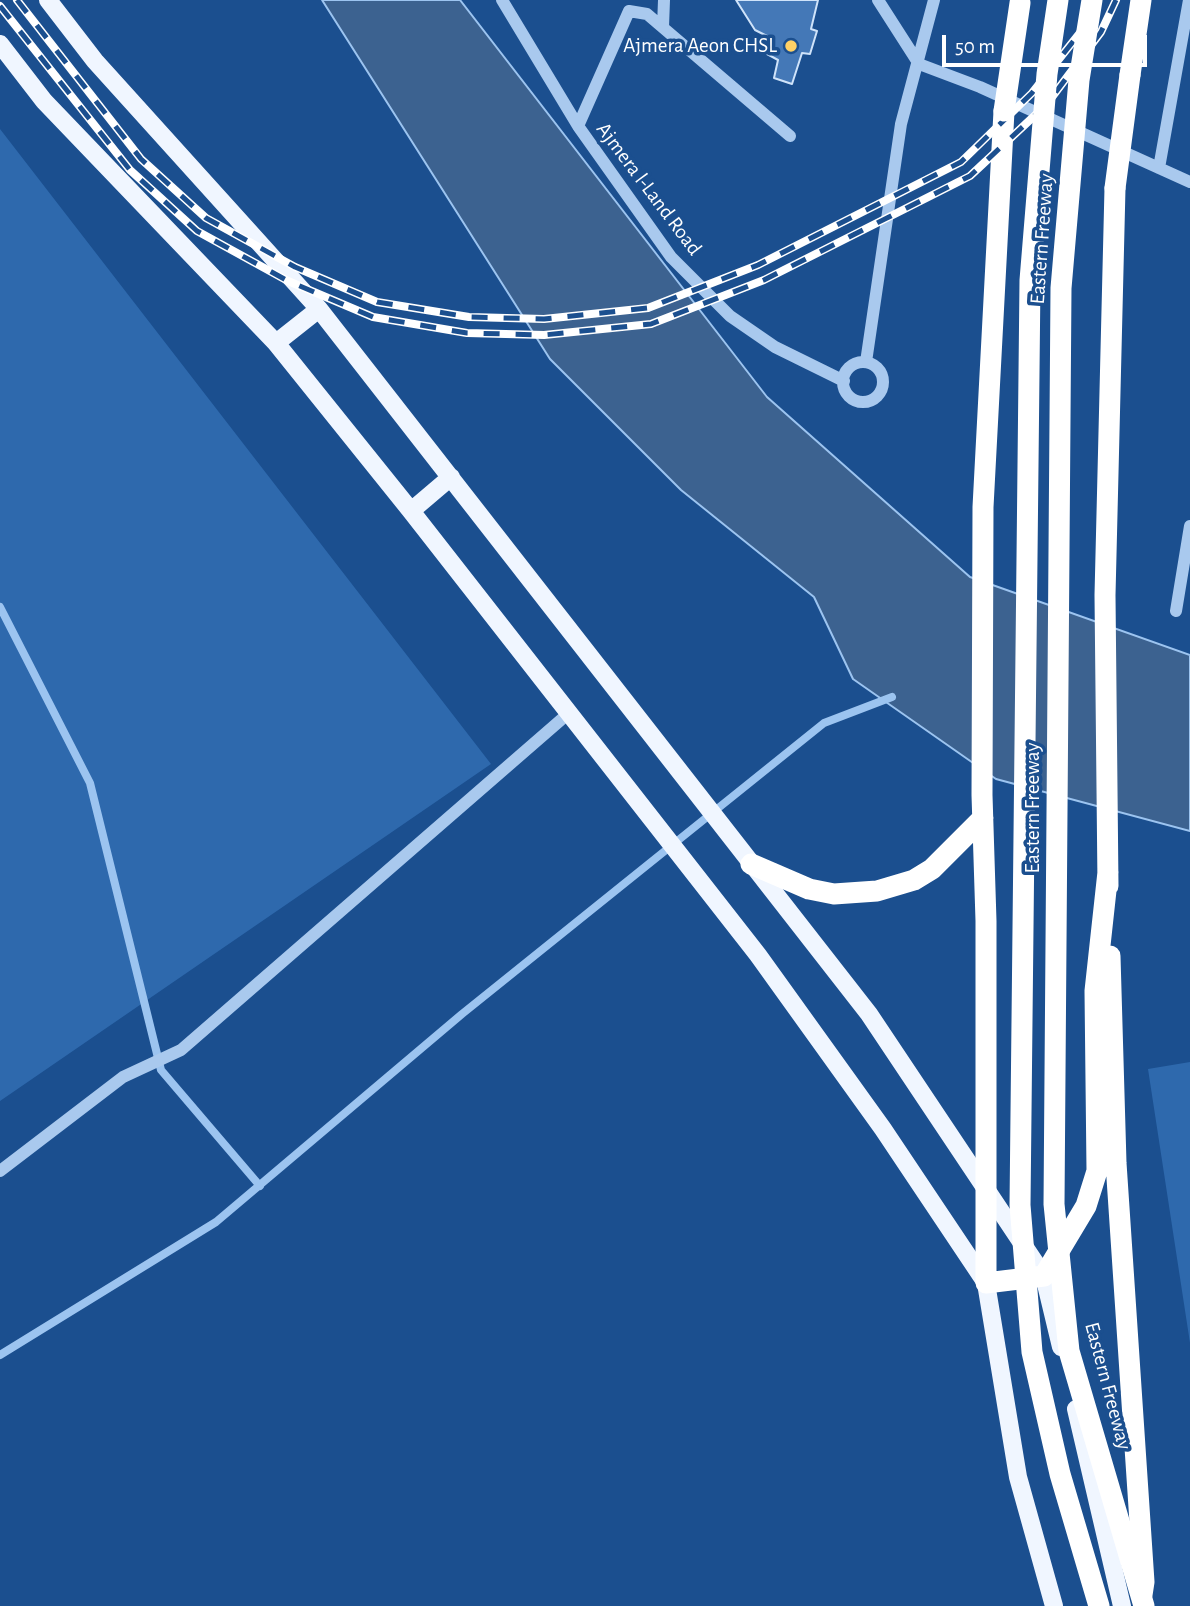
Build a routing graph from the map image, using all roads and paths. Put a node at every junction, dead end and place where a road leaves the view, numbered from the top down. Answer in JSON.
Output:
{"nodes":[{"id":1,"x":48,"y":0,"type":"edge"},
{"id":2,"x":502,"y":0,"type":"edge"},
{"id":3,"x":664,"y":0,"type":"edge"},
{"id":4,"x":878,"y":0,"type":"edge"},
{"id":5,"x":934,"y":0,"type":"edge"},
{"id":6,"x":1058,"y":0,"type":"edge"},
{"id":7,"x":1093,"y":0,"type":"edge"},
{"id":8,"x":1141,"y":0,"type":"edge"},
{"id":9,"x":1189,"y":0,"type":"edge"},
{"id":10,"x":1021,"y":2,"type":"edge"},
{"id":11,"x":663,"y":27,"type":"junction"},
{"id":12,"x":0,"y":44,"type":"edge"},
{"id":13,"x":919,"y":64,"type":"junction"},
{"id":14,"x":578,"y":126,"type":"junction"},
{"id":15,"x":790,"y":136,"type":"dead end"},
{"id":16,"x":1159,"y":168,"type":"junction"},
{"id":17,"x":1190,"y":182,"type":"edge"},
{"id":18,"x":319,"y":309,"type":"junction"},
{"id":19,"x":276,"y":343,"type":"junction"},
{"id":20,"x":866,"y":362,"type":"junction"},
{"id":21,"x":844,"y":381,"type":"junction"},
{"id":22,"x":451,"y":477,"type":"junction"},
{"id":23,"x":411,"y":511,"type":"junction"},
{"id":24,"x":1190,"y":526,"type":"edge"},
{"id":25,"x":1176,"y":611,"type":"dead end"},
{"id":26,"x":570,"y":712,"type":"junction"},
{"id":27,"x":983,"y":818,"type":"junction"},
{"id":28,"x":751,"y":864,"type":"junction"},
{"id":29,"x":1108,"y":872,"type":"junction"},
{"id":30,"x":0,"y":1171,"type":"edge"},
{"id":31,"x":985,"y":1185,"type":"junction"},
{"id":32,"x":1044,"y":1276,"type":"junction"},
{"id":33,"x":986,"y":1283,"type":"junction"},
{"id":34,"x":1054,"y":1606,"type":"edge"},
{"id":35,"x":1099,"y":1606,"type":"edge"},
{"id":36,"x":1122,"y":1606,"type":"edge"},
{"id":37,"x":1142,"y":1606,"type":"edge"}],
"edges":[{"from":1,"to":18,"type":"main road"},
{"from":2,"to":14,"type":"street","name":"Ajmera l-Land Road"},
{"from":3,"to":11,"type":"street"},
{"from":4,"to":13,"type":"street"},
{"from":5,"to":13,"type":"street"},
{"from":6,"to":35,"type":"highway","name":"Eastern Freeway","bridge":true},
{"from":7,"to":37,"type":"highway","name":"Eastern Freeway","bridge":true},
{"from":8,"to":29,"type":"highway","bridge":true},
{"from":9,"to":16,"type":"street"},
{"from":10,"to":27,"type":"highway","bridge":true},
{"from":11,"to":14,"type":"street"},
{"from":11,"to":15,"type":"street"},
{"from":12,"to":19,"type":"main road"},
{"from":13,"to":16,"type":"street"},
{"from":13,"to":20,"type":"street"},
{"from":14,"to":21,"type":"street","name":"Ajmera l-Land Road"},
{"from":16,"to":17,"type":"street"},
{"from":18,"to":19,"type":"main road"},
{"from":18,"to":22,"type":"main road"},
{"from":19,"to":23,"type":"main road"},
{"from":20,"to":21,"type":"street"},
{"from":20,"to":21,"type":"street"},
{"from":22,"to":23,"type":"main road"},
{"from":22,"to":28,"type":"main road"},
{"from":23,"to":26,"type":"main road"},
{"from":24,"to":25,"type":"street"},
{"from":26,"to":30,"type":"street"},
{"from":26,"to":33,"type":"main road"},
{"from":27,"to":28,"type":"highway"},
{"from":27,"to":31,"type":"highway"},
{"from":28,"to":31,"type":"main road"},
{"from":29,"to":32,"type":"highway"},
{"from":29,"to":37,"type":"highway"},
{"from":31,"to":32,"type":"main road"},
{"from":31,"to":33,"type":"highway"},
{"from":32,"to":33,"type":"highway"},
{"from":32,"to":36,"type":"main road"},
{"from":33,"to":34,"type":"main road"}]}
